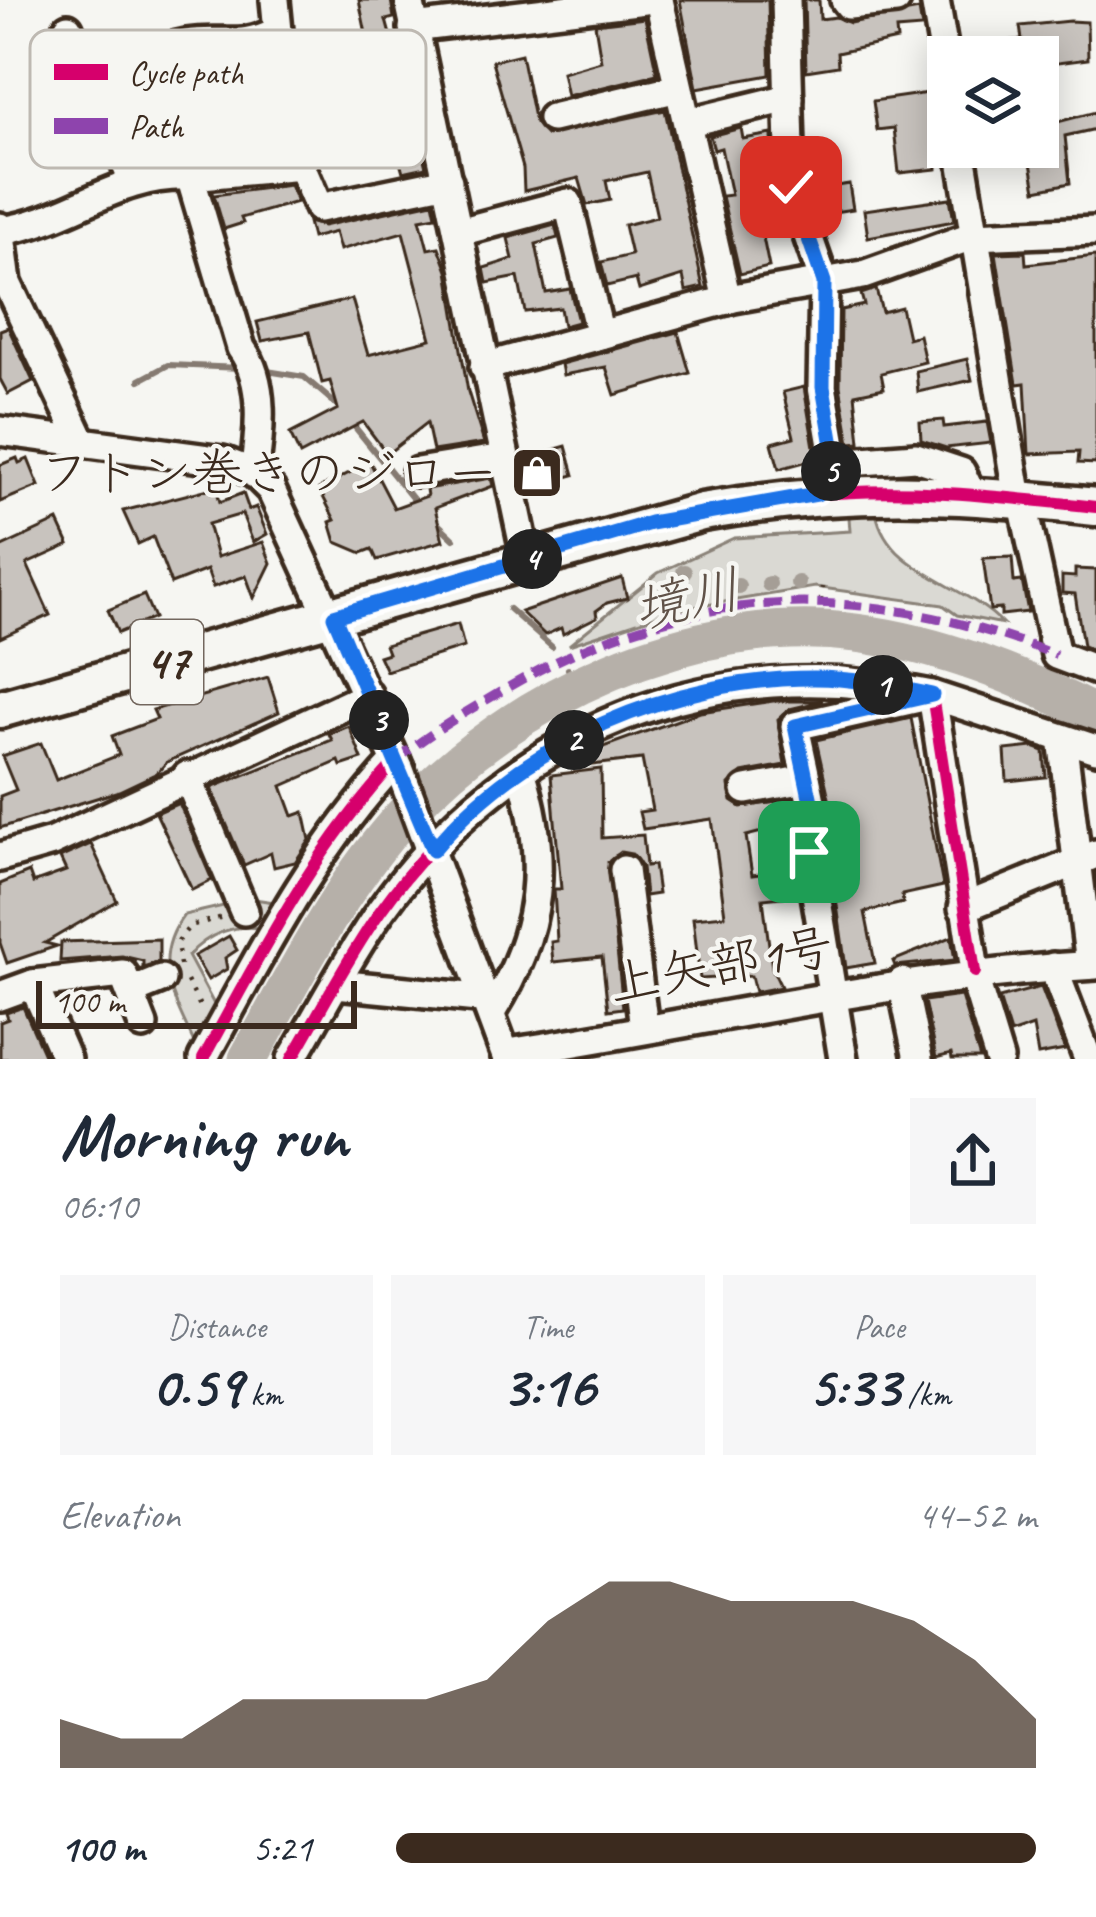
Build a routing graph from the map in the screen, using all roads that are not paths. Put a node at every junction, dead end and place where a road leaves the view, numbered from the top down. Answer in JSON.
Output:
{"nodes":[{"id":1,"x":275,"y":0,"type":"edge"},
{"id":2,"x":645,"y":0,"type":"edge"},
{"id":3,"x":659,"y":0,"type":"edge"},
{"id":4,"x":786,"y":0,"type":"edge"},
{"id":5,"x":844,"y":0,"type":"edge"},
{"id":6,"x":896,"y":0,"type":"edge"},
{"id":7,"x":935,"y":0,"type":"edge"},
{"id":8,"x":634,"y":1,"type":"edge"},
{"id":9,"x":517,"y":8,"type":"edge"},
{"id":10,"x":411,"y":14,"type":"edge"},
{"id":11,"x":278,"y":30,"type":"edge"},
{"id":12,"x":941,"y":36,"type":"edge"},
{"id":13,"x":426,"y":82,"type":"edge"},
{"id":14,"x":678,"y":88,"type":"junction"},
{"id":15,"x":789,"y":98,"type":"junction"},
{"id":16,"x":552,"y":118,"type":"dead end"},
{"id":17,"x":690,"y":122,"type":"junction"},
{"id":18,"x":128,"y":168,"type":"edge"},
{"id":19,"x":280,"y":168,"type":"edge"},
{"id":20,"x":303,"y":168,"type":"edge"},
{"id":21,"x":963,"y":168,"type":"edge"},
{"id":22,"x":190,"y":176,"type":"junction"},
{"id":23,"x":133,"y":179,"type":"junction"},
{"id":24,"x":448,"y":181,"type":"junction"},
{"id":25,"x":1,"y":230,"type":"edge"},
{"id":26,"x":1096,"y":231,"type":"edge"},
{"id":27,"x":459,"y":232,"type":"junction"},
{"id":28,"x":972,"y":236,"type":"junction"},
{"id":29,"x":824,"y":282,"type":"junction"},
{"id":30,"x":728,"y":300,"type":"junction"},
{"id":31,"x":600,"y":335,"type":"junction"},
{"id":32,"x":484,"y":367,"type":"junction"},
{"id":33,"x":0,"y":431,"type":"edge"},
{"id":34,"x":82,"y":442,"type":"junction"},
{"id":35,"x":503,"y":458,"type":"junction"},
{"id":36,"x":417,"y":472,"type":"dead end"},
{"id":37,"x":254,"y":473,"type":"junction"},
{"id":38,"x":826,"y":479,"type":"junction"},
{"id":39,"x":1020,"y":499,"type":"junction"},
{"id":40,"x":1096,"y":507,"type":"edge"},
{"id":41,"x":526,"y":561,"type":"junction"},
{"id":42,"x":334,"y":616,"type":"junction"},
{"id":43,"x":1096,"y":670,"type":"edge"},
{"id":44,"x":368,"y":695,"type":"junction"},
{"id":45,"x":932,"y":695,"type":"junction"},
{"id":46,"x":0,"y":710,"type":"edge"},
{"id":47,"x":1062,"y":738,"type":"junction"},
{"id":48,"x":1096,"y":749,"type":"edge"},
{"id":49,"x":398,"y":765,"type":"junction"},
{"id":50,"x":521,"y":772,"type":"junction"},
{"id":51,"x":187,"y":776,"type":"junction"},
{"id":52,"x":806,"y":779,"type":"junction"},
{"id":53,"x":746,"y":790,"type":"dead end"},
{"id":54,"x":431,"y":844,"type":"junction"},
{"id":55,"x":0,"y":857,"type":"edge"},
{"id":56,"x":1087,"y":857,"type":"edge"},
{"id":57,"x":623,"y":870,"type":"dead end"},
{"id":58,"x":963,"y":908,"type":"junction"},
{"id":59,"x":244,"y":911,"type":"road end"},
{"id":60,"x":1093,"y":965,"type":"edge"},
{"id":61,"x":1053,"y":967,"type":"junction"},
{"id":62,"x":975,"y":973,"type":"junction"},
{"id":63,"x":161,"y":980,"type":"dead end"},
{"id":64,"x":902,"y":982,"type":"junction"},
{"id":65,"x":33,"y":984,"type":"junction"},
{"id":66,"x":336,"y":984,"type":"junction"},
{"id":67,"x":2,"y":989,"type":"edge"},
{"id":68,"x":132,"y":991,"type":"junction"},
{"id":69,"x":830,"y":995,"type":"junction"},
{"id":70,"x":490,"y":1005,"type":"junction"},
{"id":71,"x":143,"y":1025,"type":"dead end"},
{"id":72,"x":644,"y":1028,"type":"junction"},
{"id":73,"x":510,"y":1057,"type":"edge"},
{"id":74,"x":66,"y":1059,"type":"edge"},
{"id":75,"x":203,"y":1059,"type":"edge"},
{"id":76,"x":292,"y":1059,"type":"edge"},
{"id":77,"x":843,"y":1059,"type":"edge"},
{"id":78,"x":918,"y":1059,"type":"edge"},
{"id":79,"x":999,"y":1059,"type":"edge"},
{"id":80,"x":1088,"y":1059,"type":"edge"}],
"edges":[{"from":1,"to":11,"type":"street"},
{"from":2,"to":8,"type":"street"},
{"from":3,"to":14,"type":"street"},
{"from":4,"to":15,"type":"street"},
{"from":5,"to":6,"type":"street"},
{"from":7,"to":12,"type":"street"},
{"from":8,"to":9,"type":"street"},
{"from":9,"to":10,"type":"street"},
{"from":13,"to":24,"type":"street"},
{"from":14,"to":16,"type":"street"},
{"from":14,"to":17,"type":"street"},
{"from":15,"to":17,"type":"street"},
{"from":15,"to":29,"type":"street"},
{"from":17,"to":30,"type":"street"},
{"from":18,"to":23,"type":"street"},
{"from":19,"to":22,"type":"street"},
{"from":20,"to":24,"type":"street"},
{"from":21,"to":28,"type":"street"},
{"from":22,"to":23,"type":"street"},
{"from":22,"to":37,"type":"street"},
{"from":23,"to":25,"type":"street"},
{"from":24,"to":27,"type":"street"},
{"from":25,"to":34,"type":"street"},
{"from":26,"to":28,"type":"street"},
{"from":27,"to":31,"type":"street"},
{"from":27,"to":32,"type":"street"},
{"from":28,"to":29,"type":"street"},
{"from":28,"to":39,"type":"street"},
{"from":29,"to":30,"type":"street"},
{"from":29,"to":38,"type":"street"},
{"from":30,"to":31,"type":"street"},
{"from":31,"to":32,"type":"street"},
{"from":32,"to":35,"type":"street"},
{"from":33,"to":34,"type":"street"},
{"from":34,"to":37,"type":"street"},
{"from":35,"to":36,"type":"street"},
{"from":35,"to":41,"type":"street"},
{"from":37,"to":42,"type":"street"},
{"from":38,"to":39,"type":"main road","number":"47"},
{"from":38,"to":41,"type":"main road","number":"47"},
{"from":39,"to":40,"type":"main road","number":"47"},
{"from":39,"to":43,"type":"street"},
{"from":41,"to":42,"type":"main road","number":"47"},
{"from":42,"to":44,"type":"street"},
{"from":42,"to":46,"type":"main road","number":"47"},
{"from":44,"to":49,"type":"street"},
{"from":44,"to":51,"type":"street"},
{"from":45,"to":47,"type":"street"},
{"from":45,"to":50,"type":"street"},
{"from":45,"to":52,"type":"street"},
{"from":45,"to":58,"type":"street"},
{"from":47,"to":48,"type":"street"},
{"from":47,"to":56,"type":"street"},
{"from":49,"to":54,"type":"street"},
{"from":49,"to":75,"type":"street"},
{"from":50,"to":54,"type":"street"},
{"from":50,"to":70,"type":"street"},
{"from":51,"to":55,"type":"street"},
{"from":51,"to":59,"type":"street"},
{"from":52,"to":53,"type":"street"},
{"from":52,"to":69,"type":"street"},
{"from":54,"to":66,"type":"street"},
{"from":54,"to":70,"type":"street"},
{"from":56,"to":58,"type":"street"},
{"from":56,"to":60,"type":"street"},
{"from":57,"to":72,"type":"street"},
{"from":58,"to":62,"type":"street"},
{"from":60,"to":61,"type":"street","name":"上矢部1号"},
{"from":61,"to":62,"type":"street","name":"上矢部1号"},
{"from":61,"to":80,"type":"street"},
{"from":62,"to":64,"type":"street","name":"上矢部1号"},
{"from":62,"to":79,"type":"street"},
{"from":63,"to":68,"type":"street"},
{"from":64,"to":69,"type":"street","name":"上矢部1号"},
{"from":64,"to":78,"type":"street"},
{"from":65,"to":67,"type":"street"},
{"from":65,"to":68,"type":"street"},
{"from":65,"to":74,"type":"street"},
{"from":66,"to":70,"type":"street"},
{"from":66,"to":76,"type":"street"},
{"from":68,"to":71,"type":"street"},
{"from":69,"to":72,"type":"street","name":"上矢部1号"},
{"from":69,"to":77,"type":"street"},
{"from":70,"to":73,"type":"street"},
{"from":72,"to":73,"type":"street","name":"上矢部1号"}]}
